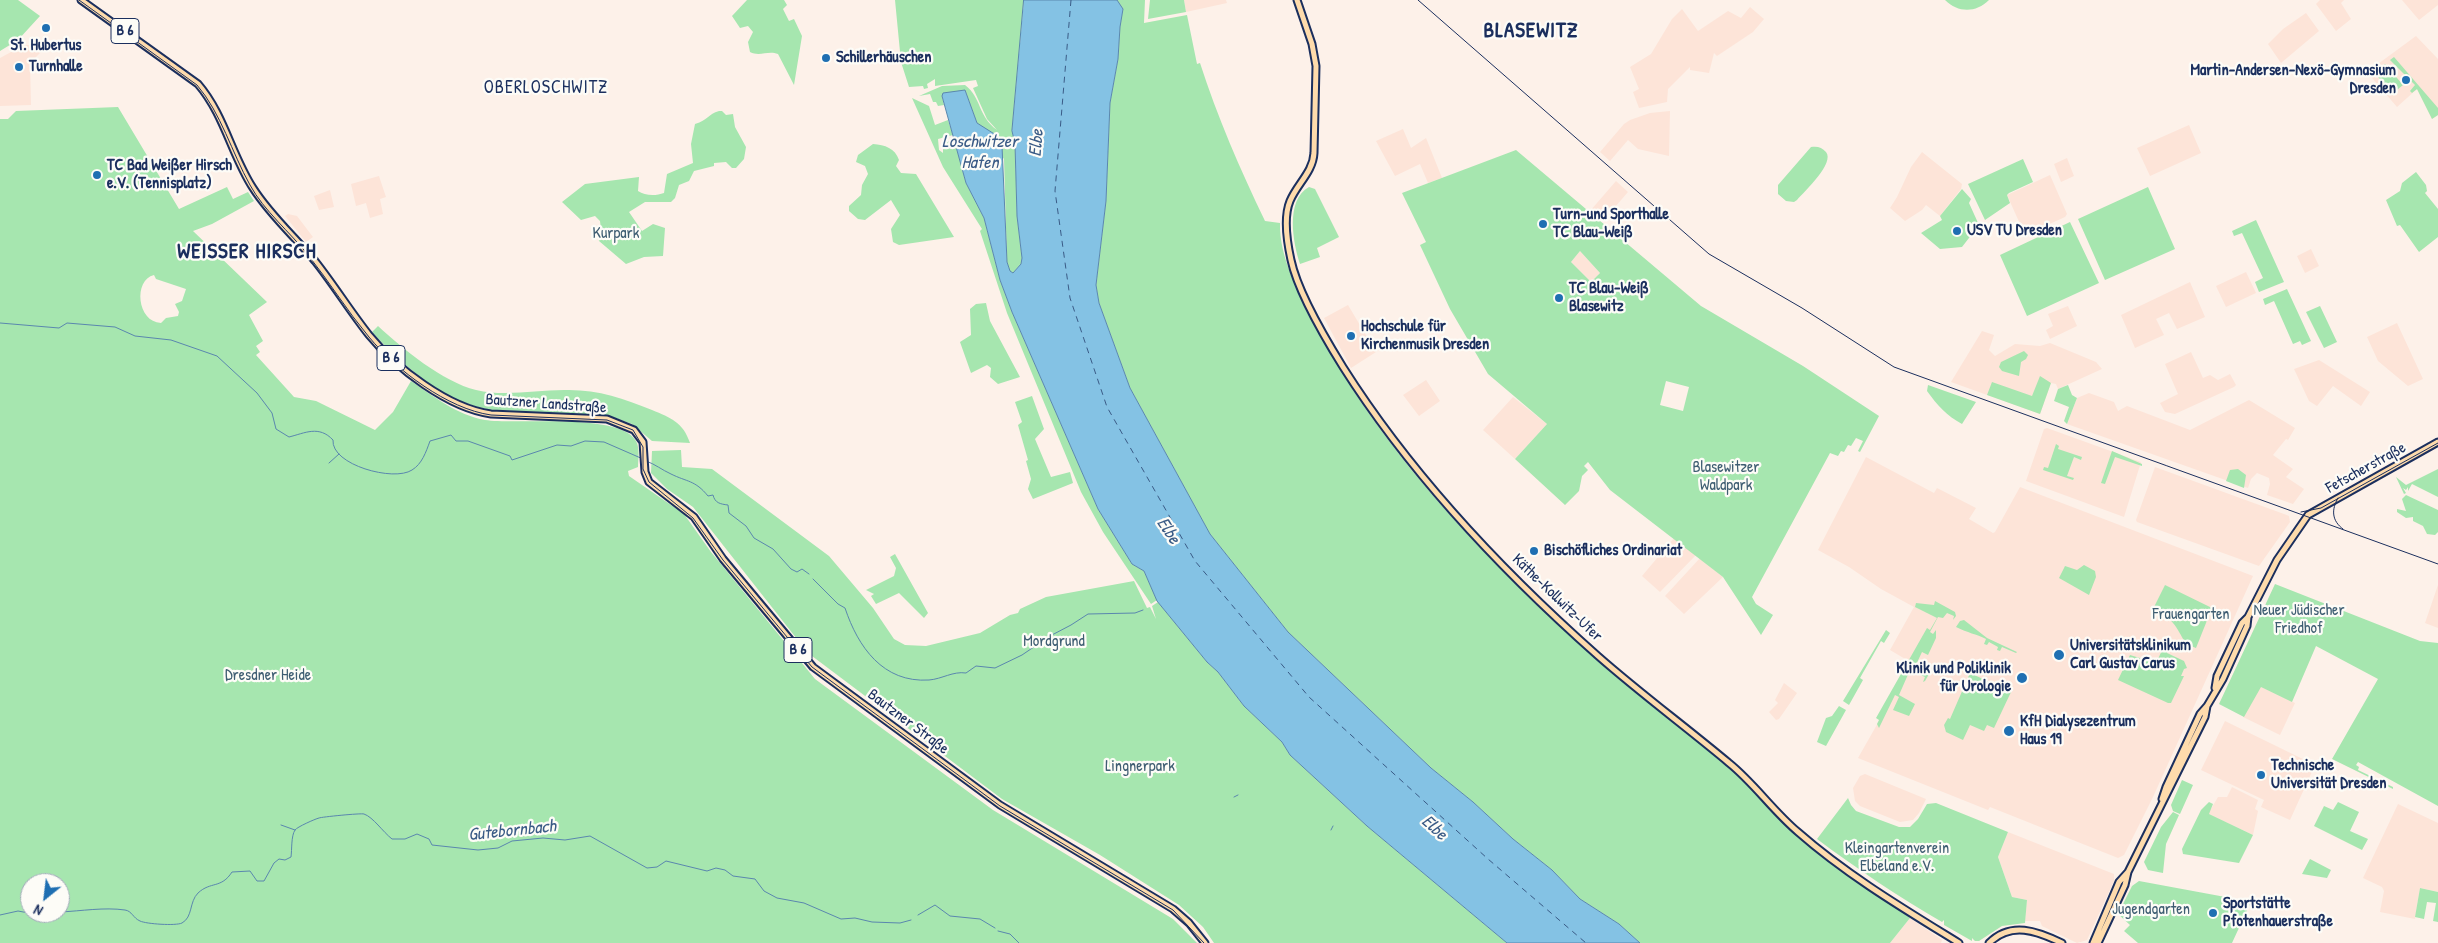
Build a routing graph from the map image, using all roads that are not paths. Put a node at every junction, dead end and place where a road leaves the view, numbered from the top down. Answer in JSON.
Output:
{"nodes":[{"id":1,"x":81,"y":0,"type":"edge"},
{"id":2,"x":1297,"y":0,"type":"edge"},
{"id":3,"x":2438,"y":442,"type":"edge"},
{"id":4,"x":644,"y":469,"type":"joint"},
{"id":5,"x":2128,"y":872,"type":"junction"},
{"id":6,"x":1206,"y":943,"type":"edge"},
{"id":7,"x":1959,"y":943,"type":"edge"},
{"id":8,"x":1989,"y":943,"type":"edge"},
{"id":9,"x":2062,"y":943,"type":"edge"},
{"id":10,"x":2093,"y":943,"type":"edge"},
{"id":11,"x":2098,"y":943,"type":"edge"}],
"edges":[{"from":1,"to":4,"type":"main road","name":"Bautzner Landstraße","number":"B 6"},
{"from":2,"to":7,"type":"main road","name":"Käthe-Kollwitz-Ufer"},
{"from":3,"to":5,"type":"main road","name":"Fetscherstraße"},
{"from":4,"to":6,"type":"main road","name":"Bautzner Straße","number":"B 6"},
{"from":5,"to":10,"type":"main road"},
{"from":5,"to":11,"type":"main road"},
{"from":8,"to":9,"type":"main road"}]}
